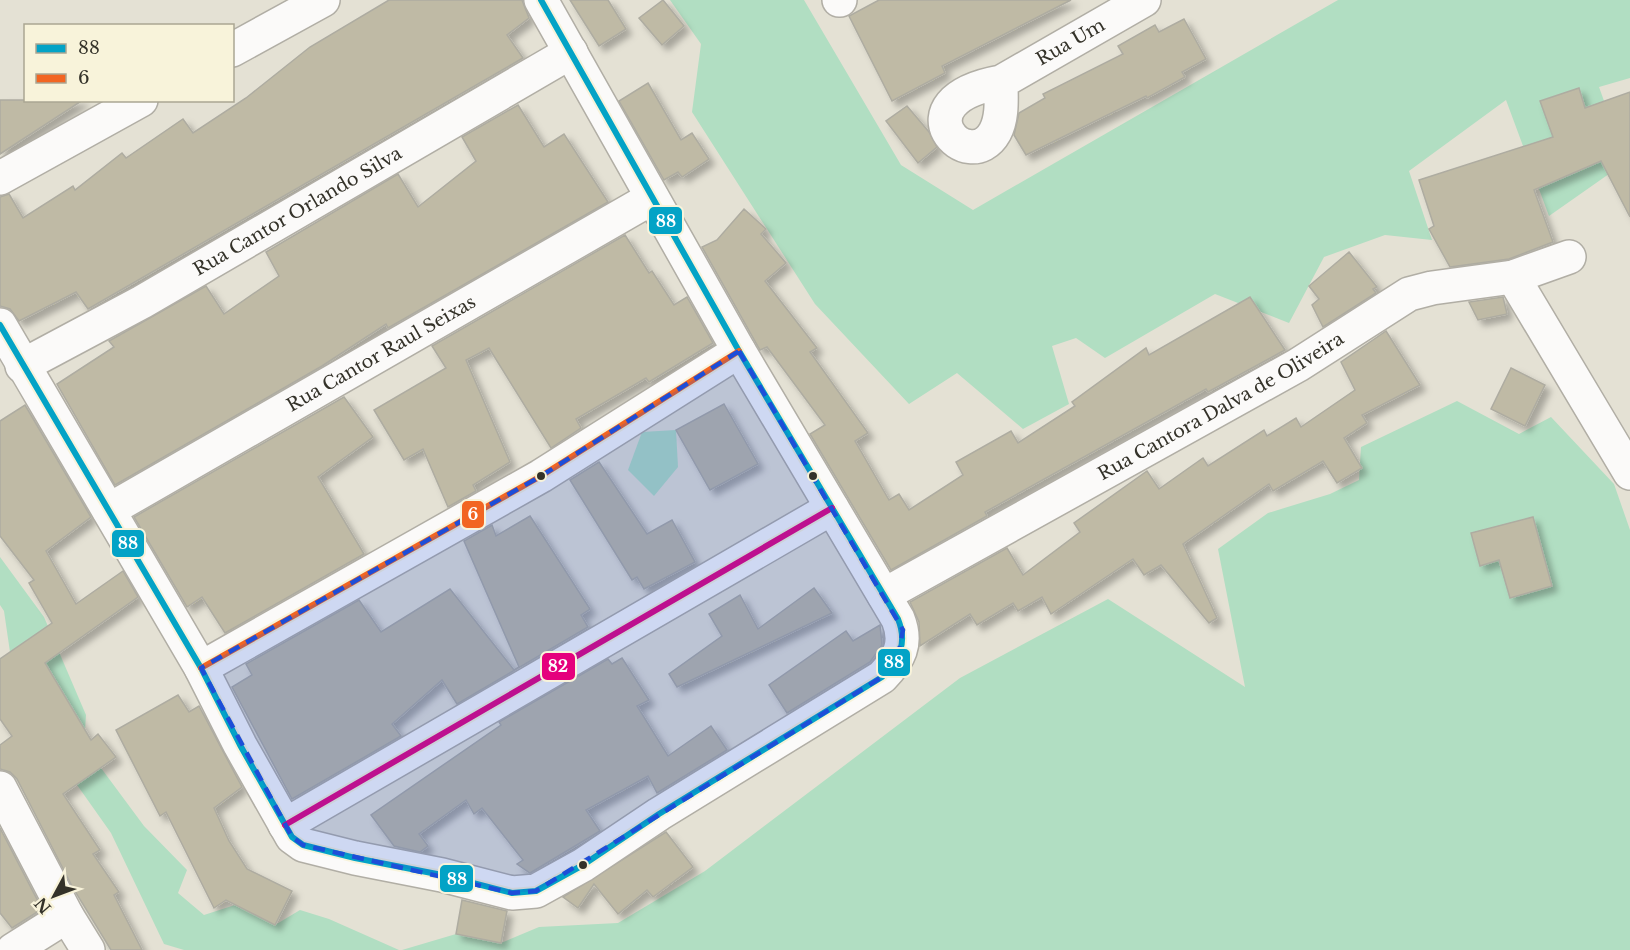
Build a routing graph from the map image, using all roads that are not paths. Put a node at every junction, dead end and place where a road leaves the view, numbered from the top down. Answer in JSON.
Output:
{"nodes":[{"id":1,"x":323,"y":0,"type":"edge"},
{"id":2,"x":541,"y":0,"type":"edge"},
{"id":3,"x":1144,"y":0,"type":"edge"},
{"id":4,"x":234,"y":49,"type":"edge"},
{"id":5,"x":572,"y":52,"type":"junction"},
{"id":6,"x":1001,"y":82,"type":"dead end"},
{"id":7,"x":137,"y":102,"type":"edge"},
{"id":8,"x":0,"y":178,"type":"edge"},
{"id":9,"x":652,"y":198,"type":"junction"},
{"id":10,"x":1569,"y":257,"type":"dead end"},
{"id":11,"x":1513,"y":277,"type":"junction"},
{"id":12,"x":0,"y":325,"type":"edge"},
{"id":13,"x":739,"y":351,"type":"junction"},
{"id":14,"x":22,"y":366,"type":"junction"},
{"id":15,"x":1630,"y":473,"type":"edge"},
{"id":16,"x":832,"y":508,"type":"junction"},
{"id":17,"x":109,"y":510,"type":"junction"},
{"id":18,"x":884,"y":595,"type":"junction"},
{"id":19,"x":201,"y":668,"type":"junction"},
{"id":20,"x":0,"y":788,"type":"edge"},
{"id":21,"x":285,"y":825,"type":"junction"},
{"id":22,"x":67,"y":916,"type":"junction"},
{"id":23,"x":13,"y":950,"type":"edge"},
{"id":24,"x":88,"y":950,"type":"edge"}],
"edges":[{"from":1,"to":4,"type":"street"},
{"from":2,"to":5,"type":"street"},
{"from":3,"to":6,"type":"street","name":"Rua Um"},
{"from":5,"to":9,"type":"street"},
{"from":5,"to":14,"type":"street","name":"Rua Cantor Orlando Silva"},
{"from":7,"to":8,"type":"street"},
{"from":9,"to":13,"type":"street"},
{"from":9,"to":17,"type":"street","name":"Rua Cantor Raul Seixas"},
{"from":10,"to":11,"type":"street","name":"Rua Cantora Dalva de Oliveira"},
{"from":11,"to":15,"type":"street"},
{"from":11,"to":18,"type":"street","name":"Rua Cantora Dalva de Oliveira"},
{"from":12,"to":14,"type":"street"},
{"from":13,"to":16,"type":"street"},
{"from":13,"to":19,"type":"street"},
{"from":14,"to":17,"type":"street"},
{"from":16,"to":18,"type":"street"},
{"from":16,"to":21,"type":"street"},
{"from":17,"to":19,"type":"street"},
{"from":18,"to":21,"type":"street"},
{"from":19,"to":21,"type":"street"},
{"from":20,"to":22,"type":"street"},
{"from":22,"to":23,"type":"street"},
{"from":22,"to":24,"type":"street"}]}
